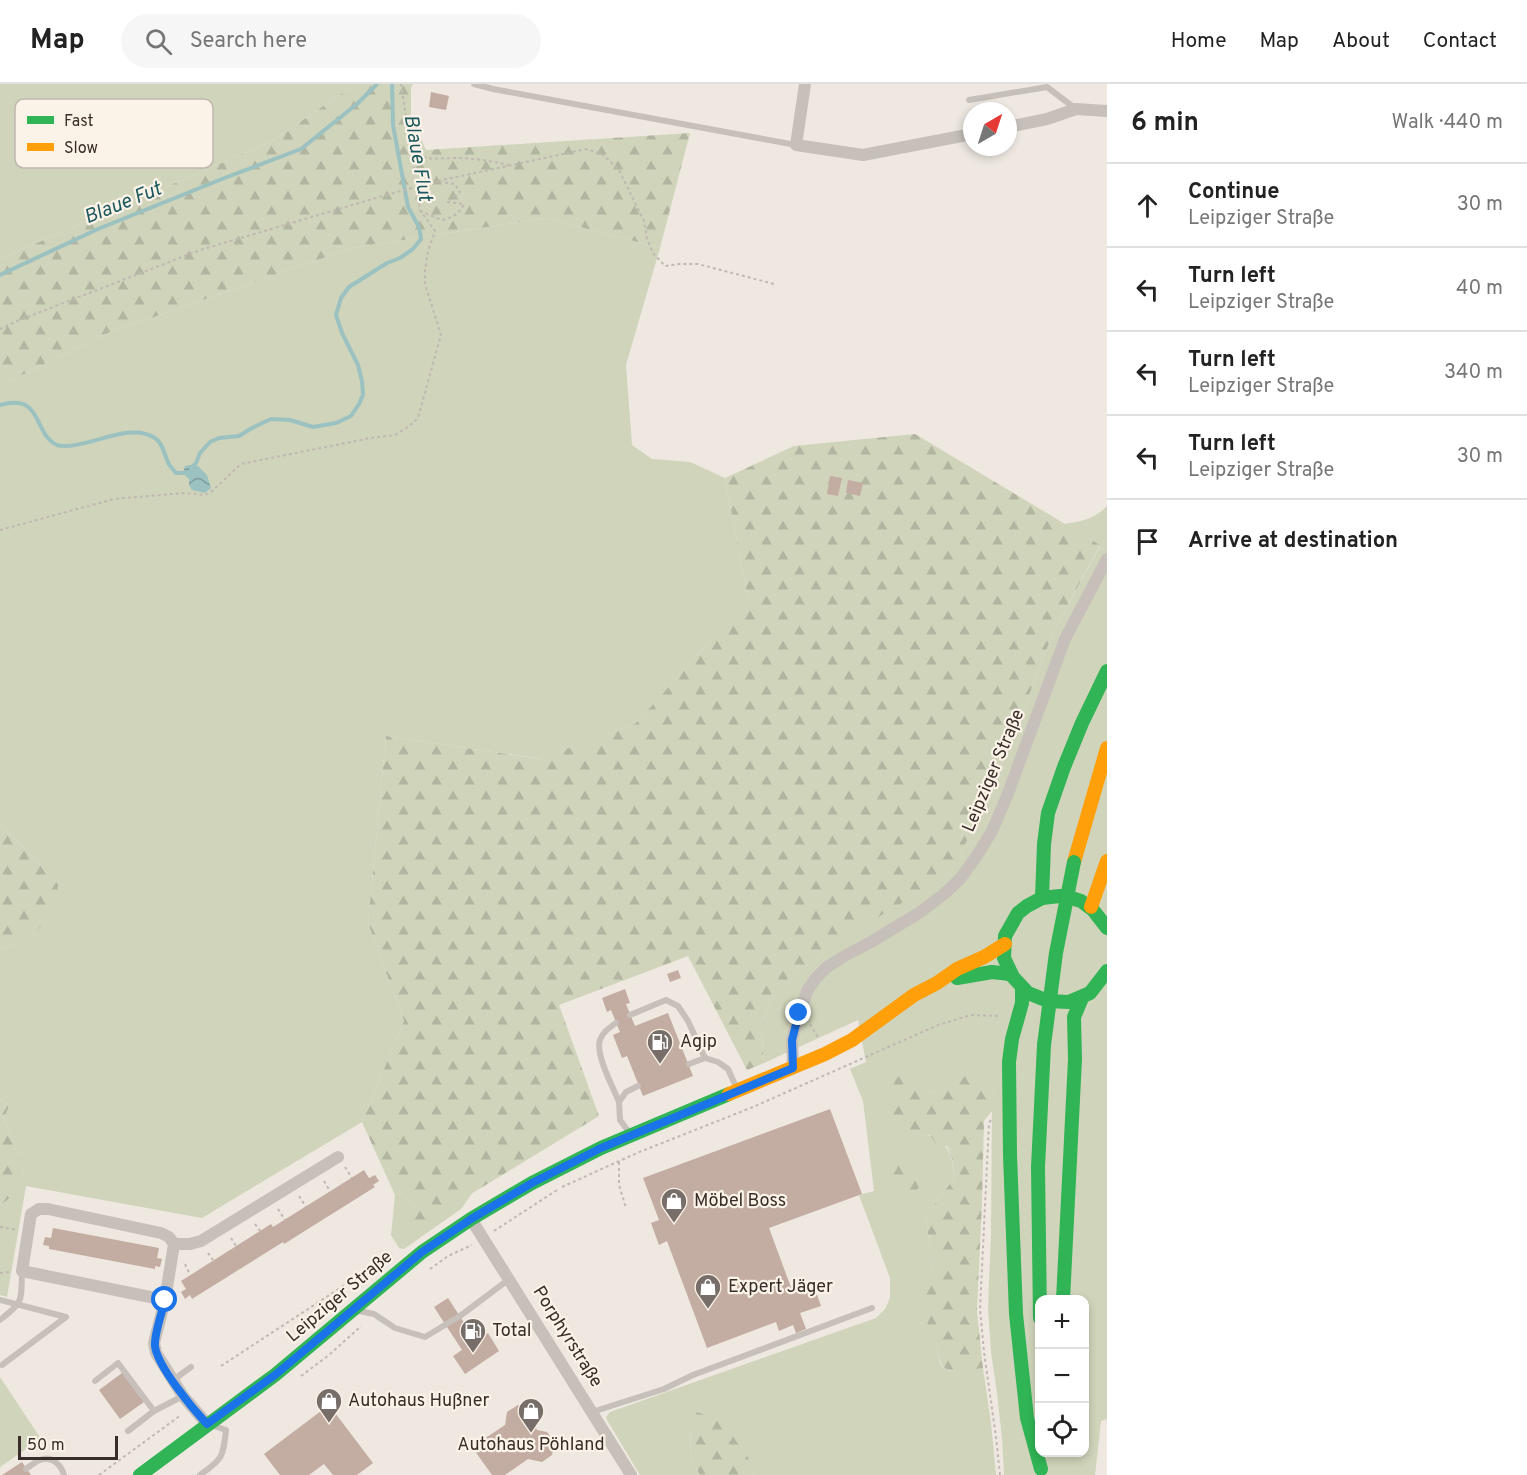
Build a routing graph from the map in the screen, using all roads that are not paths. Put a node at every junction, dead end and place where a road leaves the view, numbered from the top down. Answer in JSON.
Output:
{"nodes":[{"id":1,"x":474,"y":84,"type":"edge"},
{"id":2,"x":805,"y":84,"type":"edge"},
{"id":3,"x":1045,"y":86,"type":"edge"},
{"id":4,"x":969,"y":99,"type":"dead end"},
{"id":5,"x":1076,"y":109,"type":"junction"},
{"id":6,"x":1107,"y":111,"type":"edge"},
{"id":7,"x":1017,"y":125,"type":"edge"},
{"id":8,"x":963,"y":136,"type":"edge"},
{"id":9,"x":796,"y":145,"type":"junction"},
{"id":10,"x":1107,"y":559,"type":"edge"},
{"id":11,"x":1107,"y":671,"type":"edge"},
{"id":12,"x":1107,"y":748,"type":"edge"},
{"id":13,"x":1107,"y":861,"type":"edge"},
{"id":14,"x":1042,"y":898,"type":"junction"},
{"id":15,"x":1091,"y":907,"type":"junction"},
{"id":16,"x":1107,"y":928,"type":"edge"},
{"id":17,"x":1005,"y":944,"type":"junction"},
{"id":18,"x":1107,"y":971,"type":"edge"},
{"id":19,"x":1010,"y":974,"type":"junction"},
{"id":20,"x":937,"y":983,"type":"junction"},
{"id":21,"x":1022,"y":989,"type":"junction"},
{"id":22,"x":1082,"y":998,"type":"junction"},
{"id":23,"x":630,"y":1015,"type":"dead end"},
{"id":24,"x":616,"y":1023,"type":"dead end"},
{"id":25,"x":705,"y":1058,"type":"junction"},
{"id":26,"x":689,"y":1064,"type":"dead end"},
{"id":27,"x":793,"y":1068,"type":"junction"},
{"id":28,"x":638,"y":1086,"type":"dead end"},
{"id":29,"x":737,"y":1090,"type":"junction"},
{"id":30,"x":619,"y":1102,"type":"junction"},
{"id":31,"x":631,"y":1134,"type":"junction"},
{"id":32,"x":338,"y":1157,"type":"dead end"},
{"id":33,"x":471,"y":1219,"type":"junction"},
{"id":34,"x":174,"y":1244,"type":"junction"},
{"id":35,"x":22,"y":1271,"type":"junction"},
{"id":36,"x":509,"y":1279,"type":"junction"},
{"id":37,"x":1040,"y":1295,"type":"edge"},
{"id":38,"x":1063,"y":1295,"type":"edge"},
{"id":39,"x":0,"y":1300,"type":"edge"},
{"id":40,"x":165,"y":1300,"type":"junction"},
{"id":41,"x":19,"y":1305,"type":"junction"},
{"id":42,"x":872,"y":1308,"type":"dead end"},
{"id":43,"x":352,"y":1310,"type":"junction"},
{"id":44,"x":0,"y":1320,"type":"edge"},
{"id":45,"x":2,"y":1365,"type":"dead end"},
{"id":46,"x":191,"y":1367,"type":"dead end"},
{"id":47,"x":173,"y":1380,"type":"junction"},
{"id":48,"x":94,"y":1381,"type":"dead end"},
{"id":49,"x":183,"y":1396,"type":"junction"},
{"id":50,"x":154,"y":1411,"type":"junction"},
{"id":51,"x":592,"y":1412,"type":"junction"},
{"id":52,"x":207,"y":1424,"type":"junction"},
{"id":53,"x":128,"y":1431,"type":"dead end"},
{"id":54,"x":1046,"y":1457,"type":"edge"},
{"id":55,"x":26,"y":1469,"type":"dead end"},
{"id":56,"x":1041,"y":1472,"type":"edge"},
{"id":57,"x":625,"y":1473,"type":"edge"},
{"id":58,"x":64,"y":1475,"type":"edge"},
{"id":59,"x":140,"y":1475,"type":"edge"},
{"id":60,"x":200,"y":1475,"type":"edge"}],
"edges":[{"from":1,"to":9,"type":"lane"},
{"from":2,"to":9,"type":"street"},
{"from":3,"to":4,"type":"lane"},
{"from":3,"to":5,"type":"lane"},
{"from":5,"to":6,"type":"street"},
{"from":5,"to":7,"type":"street"},
{"from":8,"to":9,"type":"street"},
{"from":10,"to":27,"type":"street","name":"Leipziger Straße"},
{"from":11,"to":14,"type":"main road"},
{"from":12,"to":37,"type":"main road","bridge":true},
{"from":13,"to":15,"type":"main road"},
{"from":14,"to":15,"type":"main road"},
{"from":14,"to":17,"type":"main road"},
{"from":15,"to":16,"type":"main road"},
{"from":17,"to":19,"type":"main road"},
{"from":17,"to":20,"type":"main road","name":"Leipziger Straße"},
{"from":18,"to":22,"type":"main road"},
{"from":19,"to":20,"type":"main road","name":"Leipziger Straße"},
{"from":19,"to":21,"type":"main road"},
{"from":20,"to":27,"type":"main road","name":"Leipziger Straße"},
{"from":21,"to":22,"type":"main road"},
{"from":21,"to":56,"type":"main road"},
{"from":22,"to":38,"type":"main road"},
{"from":23,"to":25,"type":"lane"},
{"from":24,"to":30,"type":"lane"},
{"from":25,"to":26,"type":"lane"},
{"from":25,"to":29,"type":"lane"},
{"from":27,"to":29,"type":"main road","name":"Leipziger Straße"},
{"from":28,"to":30,"type":"lane"},
{"from":29,"to":31,"type":"main road","name":"Leipziger Straße"},
{"from":30,"to":31,"type":"lane"},
{"from":31,"to":33,"type":"main road","name":"Leipziger Straße"},
{"from":32,"to":34,"type":"street"},
{"from":33,"to":36,"type":"street","name":"Porphyrstraße"},
{"from":33,"to":43,"type":"main road","name":"Leipziger Straße"},
{"from":34,"to":35,"type":"street"},
{"from":34,"to":40,"type":"street"},
{"from":35,"to":40,"type":"street"},
{"from":35,"to":41,"type":"lane"},
{"from":36,"to":43,"type":"lane"},
{"from":36,"to":51,"type":"street","name":"Porphyrstraße"},
{"from":39,"to":41,"type":"lane"},
{"from":40,"to":47,"type":"street"},
{"from":41,"to":44,"type":"lane"},
{"from":41,"to":45,"type":"lane"},
{"from":42,"to":51,"type":"lane"},
{"from":43,"to":52,"type":"main road","name":"Leipziger Straße"},
{"from":46,"to":47,"type":"lane"},
{"from":47,"to":49,"type":"street"},
{"from":48,"to":50,"type":"lane"},
{"from":49,"to":50,"type":"lane"},
{"from":49,"to":52,"type":"street"},
{"from":50,"to":53,"type":"lane"},
{"from":51,"to":57,"type":"street","name":"Porphyrstraße"},
{"from":52,"to":59,"type":"main road","name":"Leipziger Straße"},
{"from":52,"to":60,"type":"lane"},
{"from":54,"to":56,"type":"main road"},
{"from":55,"to":58,"type":"lane"}]}
